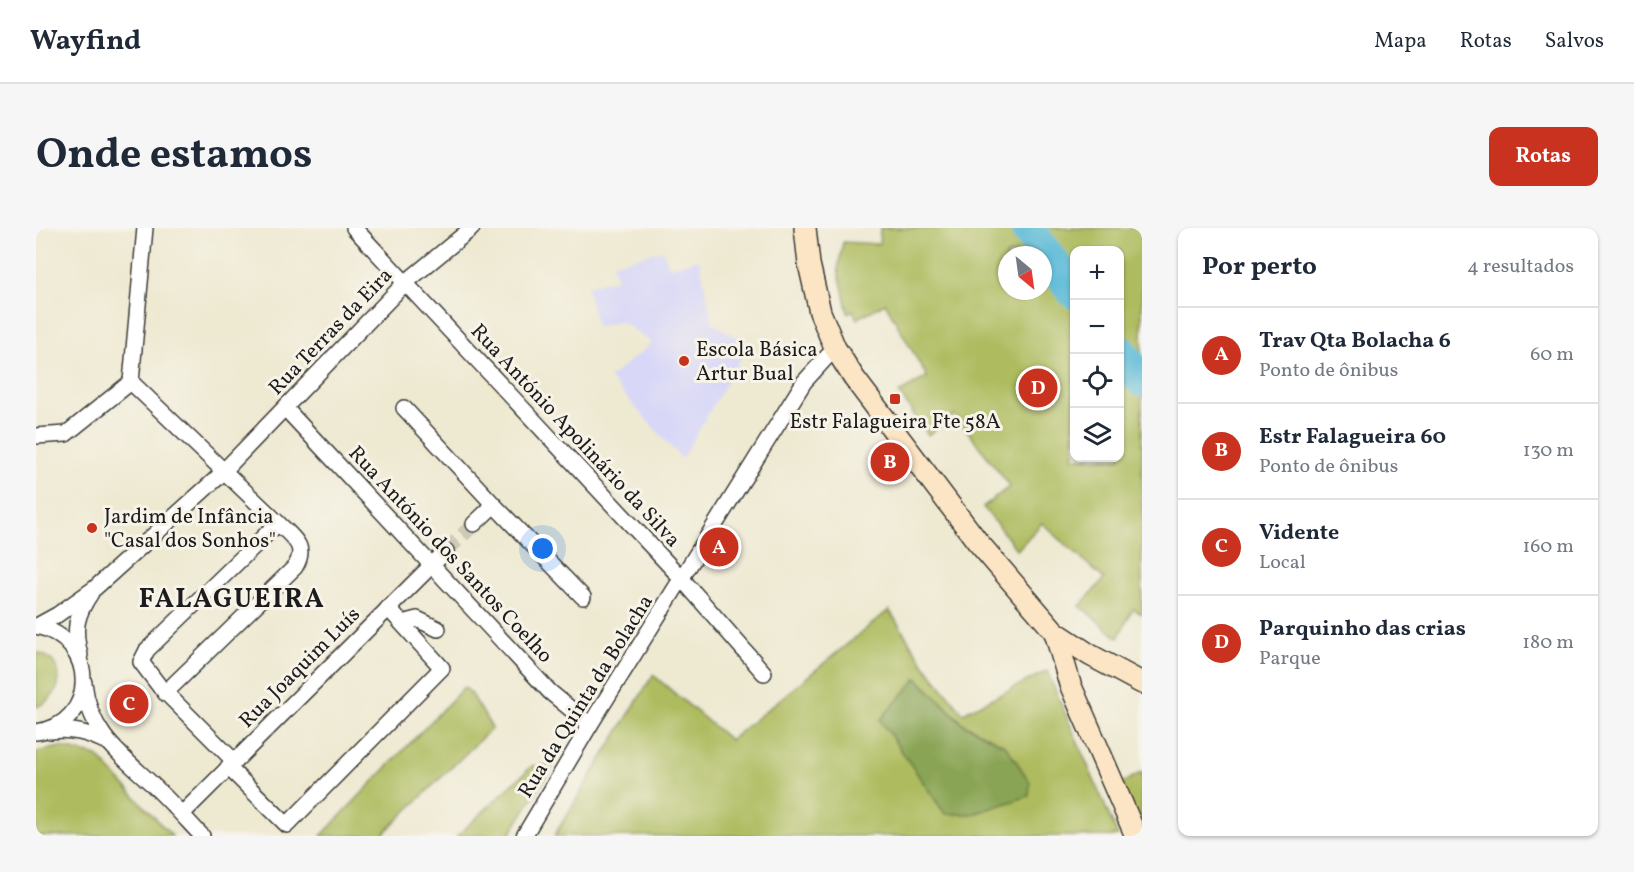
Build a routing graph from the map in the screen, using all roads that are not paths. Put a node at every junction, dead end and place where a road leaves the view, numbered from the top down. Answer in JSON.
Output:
{"nodes":[{"id":1,"x":146,"y":228,"type":"edge"},
{"id":2,"x":354,"y":228,"type":"edge"},
{"id":3,"x":472,"y":228,"type":"edge"},
{"id":4,"x":805,"y":228,"type":"edge"},
{"id":5,"x":405,"y":283,"type":"junction"},
{"id":6,"x":835,"y":348,"type":"junction"},
{"id":7,"x":131,"y":382,"type":"junction"},
{"id":8,"x":285,"y":408,"type":"junction"},
{"id":9,"x":404,"y":408,"type":"dead end"},
{"id":10,"x":36,"y":436,"type":"edge"},
{"id":11,"x":224,"y":470,"type":"junction"},
{"id":12,"x":494,"y":505,"type":"junction"},
{"id":13,"x":278,"y":524,"type":"junction"},
{"id":14,"x":474,"y":524,"type":"tunnel mouth"},
{"id":15,"x":446,"y":551,"type":"tunnel mouth"},
{"id":16,"x":432,"y":565,"type":"junction"},
{"id":17,"x":682,"y":579,"type":"junction"},
{"id":18,"x":95,"y":588,"type":"junction"},
{"id":19,"x":583,"y":597,"type":"dead end"},
{"id":20,"x":388,"y":608,"type":"junction"},
{"id":21,"x":402,"y":623,"type":"junction"},
{"id":22,"x":37,"y":626,"type":"edge"},
{"id":23,"x":438,"y":629,"type":"dead end"},
{"id":24,"x":1055,"y":632,"type":"junction"},
{"id":25,"x":82,"y":666,"type":"junction"},
{"id":26,"x":764,"y":673,"type":"dead end"},
{"id":27,"x":84,"y":683,"type":"junction"},
{"id":28,"x":1142,"y":683,"type":"edge"},
{"id":29,"x":165,"y":693,"type":"junction"},
{"id":30,"x":590,"y":725,"type":"junction"},
{"id":31,"x":38,"y":732,"type":"edge"},
{"id":32,"x":107,"y":742,"type":"junction"},
{"id":33,"x":231,"y":764,"type":"junction"},
{"id":34,"x":182,"y":814,"type":"junction"},
{"id":35,"x":202,"y":836,"type":"edge"},
{"id":36,"x":524,"y":836,"type":"edge"},
{"id":37,"x":1136,"y":836,"type":"edge"}],
"edges":[{"from":1,"to":7,"type":"street"},
{"from":2,"to":5,"type":"street","name":"Rua António Apolinário da Silva"},
{"from":3,"to":5,"type":"street","name":"Rua Terras da Eira"},
{"from":4,"to":6,"type":"street"},
{"from":5,"to":8,"type":"street","name":"Rua Terras da Eira"},
{"from":5,"to":17,"type":"street","name":"Rua António Apolinário da Silva"},
{"from":6,"to":17,"type":"street","name":"Rua da Quinta da Bolacha"},
{"from":6,"to":24,"type":"street"},
{"from":7,"to":10,"type":"street"},
{"from":7,"to":11,"type":"street"},
{"from":8,"to":11,"type":"street","name":"Rua Terras da Eira"},
{"from":8,"to":16,"type":"street","name":"Rua António dos Santos Coelho"},
{"from":9,"to":12,"type":"street"},
{"from":11,"to":13,"type":"street"},
{"from":11,"to":18,"type":"street","name":"Rua Terras da Eira"},
{"from":12,"to":14,"type":"street"},
{"from":12,"to":19,"type":"street"},
{"from":13,"to":29,"type":"street"},
{"from":13,"to":29,"type":"street"},
{"from":15,"to":16,"type":"street","name":"Rua Joaquim Luís"},
{"from":16,"to":20,"type":"street","name":"Rua Joaquim Luís"},
{"from":16,"to":30,"type":"street","name":"Rua António dos Santos Coelho"},
{"from":17,"to":26,"type":"street","name":"Rua António Apolinário da Silva"},
{"from":17,"to":30,"type":"street","name":"Rua da Quinta da Bolacha"},
{"from":18,"to":22,"type":"street"},
{"from":18,"to":25,"type":"street"},
{"from":20,"to":21,"type":"street"},
{"from":20,"to":33,"type":"street","name":"Rua Joaquim Luís"},
{"from":21,"to":23,"type":"street"},
{"from":21,"to":33,"type":"street"},
{"from":22,"to":25,"type":"street"},
{"from":24,"to":28,"type":"street"},
{"from":24,"to":37,"type":"street"},
{"from":25,"to":27,"type":"street"},
{"from":27,"to":31,"type":"street"},
{"from":27,"to":32,"type":"street"},
{"from":29,"to":33,"type":"street"},
{"from":30,"to":36,"type":"street","name":"Rua da Quinta da Bolacha"},
{"from":31,"to":32,"type":"street"},
{"from":32,"to":34,"type":"street"},
{"from":33,"to":34,"type":"street","name":"Rua Joaquim Luís"},
{"from":34,"to":35,"type":"street"}]}
